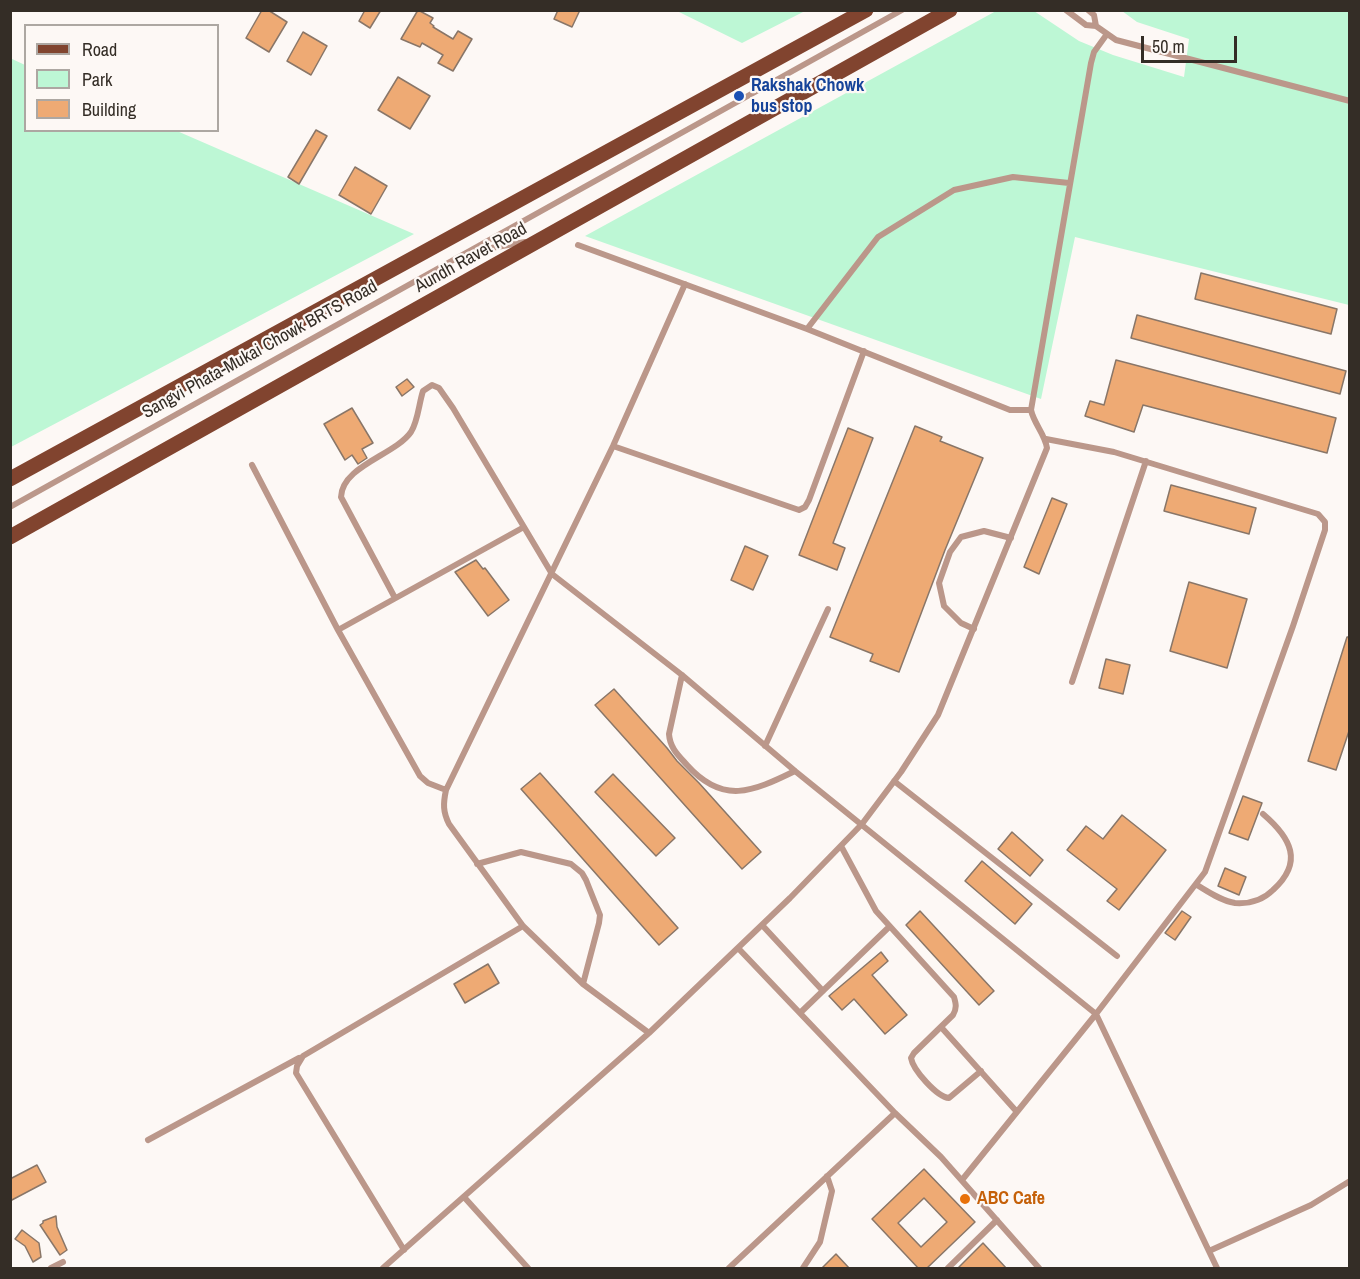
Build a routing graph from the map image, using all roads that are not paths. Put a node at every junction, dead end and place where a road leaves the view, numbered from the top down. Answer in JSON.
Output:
{"nodes":[{"id":1,"x":866,"y":10,"type":"edge"},
{"id":2,"x":902,"y":10,"type":"edge"},
{"id":3,"x":950,"y":10,"type":"edge"},
{"id":4,"x":1066,"y":10,"type":"edge"},
{"id":5,"x":1088,"y":10,"type":"edge"},
{"id":6,"x":1096,"y":26,"type":"junction"},
{"id":7,"x":1107,"y":34,"type":"junction"},
{"id":8,"x":1350,"y":101,"type":"edge"},
{"id":9,"x":1069,"y":183,"type":"junction"},
{"id":10,"x":547,"y":238,"type":"junction"},
{"id":11,"x":578,"y":245,"type":"dead end"},
{"id":12,"x":467,"y":252,"type":"junction"},
{"id":13,"x":686,"y":285,"type":"junction"},
{"id":14,"x":807,"y":329,"type":"junction"},
{"id":15,"x":864,"y":351,"type":"junction"},
{"id":16,"x":1031,"y":410,"type":"junction"},
{"id":17,"x":1046,"y":439,"type":"junction"},
{"id":18,"x":613,"y":446,"type":"junction"},
{"id":19,"x":1146,"y":461,"type":"junction"},
{"id":20,"x":252,"y":465,"type":"dead end"},
{"id":21,"x":10,"y":478,"type":"edge"},
{"id":22,"x":10,"y":507,"type":"edge"},
{"id":23,"x":524,"y":527,"type":"junction"},
{"id":24,"x":10,"y":537,"type":"edge"},
{"id":25,"x":1011,"y":538,"type":"junction"},
{"id":26,"x":552,"y":574,"type":"junction"},
{"id":27,"x":395,"y":598,"type":"junction"},
{"id":28,"x":828,"y":609,"type":"dead end"},
{"id":29,"x":974,"y":629,"type":"junction"},
{"id":30,"x":338,"y":630,"type":"junction"},
{"id":31,"x":682,"y":675,"type":"junction"},
{"id":32,"x":1072,"y":682,"type":"dead end"},
{"id":33,"x":765,"y":746,"type":"junction"},
{"id":34,"x":795,"y":771,"type":"junction"},
{"id":35,"x":894,"y":781,"type":"junction"},
{"id":36,"x":446,"y":790,"type":"junction"},
{"id":37,"x":1263,"y":814,"type":"dead end"},
{"id":38,"x":862,"y":824,"type":"junction"},
{"id":39,"x":841,"y":846,"type":"junction"},
{"id":40,"x":477,"y":864,"type":"junction"},
{"id":41,"x":1197,"y":885,"type":"junction"},
{"id":42,"x":523,"y":926,"type":"junction"},
{"id":43,"x":762,"y":926,"type":"junction"},
{"id":44,"x":889,"y":927,"type":"junction"},
{"id":45,"x":738,"y":948,"type":"junction"},
{"id":46,"x":1117,"y":956,"type":"dead end"},
{"id":47,"x":583,"y":984,"type":"junction"},
{"id":48,"x":823,"y":991,"type":"junction"},
{"id":49,"x":800,"y":1013,"type":"junction"},
{"id":50,"x":1096,"y":1014,"type":"junction"},
{"id":51,"x":941,"y":1027,"type":"junction"},
{"id":52,"x":649,"y":1034,"type":"junction"},
{"id":53,"x":303,"y":1056,"type":"junction"},
{"id":54,"x":981,"y":1071,"type":"junction"},
{"id":55,"x":1017,"y":1112,"type":"junction"},
{"id":56,"x":895,"y":1113,"type":"junction"},
{"id":57,"x":148,"y":1140,"type":"dead end"},
{"id":58,"x":827,"y":1176,"type":"junction"},
{"id":59,"x":962,"y":1180,"type":"junction"},
{"id":60,"x":1350,"y":1180,"type":"edge"},
{"id":61,"x":464,"y":1197,"type":"junction"},
{"id":62,"x":997,"y":1220,"type":"junction"},
{"id":63,"x":404,"y":1250,"type":"junction"},
{"id":64,"x":1209,"y":1251,"type":"junction"},
{"id":65,"x":63,"y":1262,"type":"dead end"},
{"id":66,"x":522,"y":1262,"type":"junction"},
{"id":67,"x":51,"y":1269,"type":"edge"},
{"id":68,"x":383,"y":1269,"type":"edge"},
{"id":69,"x":515,"y":1269,"type":"edge"},
{"id":70,"x":528,"y":1269,"type":"edge"},
{"id":71,"x":729,"y":1269,"type":"edge"},
{"id":72,"x":802,"y":1269,"type":"edge"},
{"id":73,"x":948,"y":1269,"type":"edge"},
{"id":74,"x":1039,"y":1269,"type":"edge"},
{"id":75,"x":1217,"y":1269,"type":"edge"}],
"edges":[{"from":1,"to":21,"type":"main road","name":"Aundh Ravet Road"},
{"from":2,"to":12,"type":"lane","name":"Sangvi Phata-Mukai Chowk BRTS Road"},
{"from":3,"to":10,"type":"main road","name":"Aundh Ravet Road"},
{"from":4,"to":6,"type":"lane"},
{"from":5,"to":6,"type":"lane"},
{"from":6,"to":7,"type":"lane"},
{"from":7,"to":8,"type":"lane"},
{"from":7,"to":9,"type":"lane"},
{"from":9,"to":14,"type":"lane"},
{"from":9,"to":16,"type":"lane"},
{"from":10,"to":12,"type":"lane"},
{"from":10,"to":24,"type":"main road","name":"Aundh Ravet Road"},
{"from":11,"to":13,"type":"lane"},
{"from":12,"to":22,"type":"lane","name":"Sangvi Phata-Mukai Chowk BRTS Road"},
{"from":13,"to":14,"type":"lane"},
{"from":13,"to":18,"type":"lane"},
{"from":14,"to":15,"type":"lane"},
{"from":15,"to":16,"type":"lane"},
{"from":15,"to":18,"type":"lane"},
{"from":16,"to":17,"type":"lane"},
{"from":17,"to":19,"type":"lane"},
{"from":17,"to":25,"type":"lane"},
{"from":18,"to":26,"type":"lane"},
{"from":19,"to":32,"type":"lane"},
{"from":19,"to":41,"type":"lane"},
{"from":20,"to":30,"type":"lane"},
{"from":23,"to":26,"type":"lane"},
{"from":23,"to":27,"type":"lane"},
{"from":23,"to":27,"type":"lane"},
{"from":25,"to":29,"type":"lane"},
{"from":25,"to":29,"type":"lane"},
{"from":26,"to":31,"type":"lane"},
{"from":26,"to":36,"type":"lane"},
{"from":27,"to":30,"type":"lane"},
{"from":28,"to":33,"type":"lane"},
{"from":29,"to":35,"type":"lane"},
{"from":30,"to":36,"type":"lane"},
{"from":31,"to":33,"type":"lane"},
{"from":31,"to":34,"type":"lane"},
{"from":33,"to":34,"type":"lane"},
{"from":34,"to":38,"type":"lane"},
{"from":35,"to":38,"type":"lane"},
{"from":35,"to":46,"type":"lane"},
{"from":36,"to":40,"type":"lane"},
{"from":37,"to":41,"type":"lane"},
{"from":38,"to":39,"type":"lane"},
{"from":38,"to":50,"type":"lane"},
{"from":39,"to":43,"type":"lane"},
{"from":39,"to":44,"type":"lane"},
{"from":40,"to":42,"type":"lane"},
{"from":40,"to":47,"type":"lane"},
{"from":41,"to":50,"type":"lane"},
{"from":42,"to":47,"type":"lane"},
{"from":42,"to":53,"type":"lane"},
{"from":43,"to":45,"type":"lane"},
{"from":43,"to":48,"type":"lane"},
{"from":44,"to":48,"type":"lane"},
{"from":44,"to":51,"type":"lane"},
{"from":45,"to":49,"type":"lane"},
{"from":45,"to":52,"type":"lane"},
{"from":47,"to":52,"type":"lane"},
{"from":48,"to":49,"type":"lane"},
{"from":49,"to":56,"type":"lane"},
{"from":50,"to":55,"type":"lane"},
{"from":50,"to":64,"type":"lane"},
{"from":51,"to":54,"type":"lane"},
{"from":51,"to":54,"type":"lane"},
{"from":52,"to":61,"type":"lane"},
{"from":53,"to":57,"type":"lane"},
{"from":53,"to":63,"type":"lane"},
{"from":54,"to":55,"type":"lane"},
{"from":55,"to":59,"type":"lane"},
{"from":56,"to":58,"type":"lane"},
{"from":56,"to":59,"type":"lane"},
{"from":58,"to":71,"type":"lane"},
{"from":58,"to":72,"type":"lane"},
{"from":59,"to":62,"type":"lane"},
{"from":60,"to":64,"type":"lane"},
{"from":61,"to":63,"type":"lane"},
{"from":61,"to":66,"type":"lane"},
{"from":62,"to":73,"type":"lane"},
{"from":62,"to":74,"type":"lane"},
{"from":63,"to":68,"type":"lane"},
{"from":64,"to":75,"type":"lane"},
{"from":65,"to":67,"type":"lane"},
{"from":66,"to":69,"type":"lane"},
{"from":66,"to":70,"type":"lane"}]}
